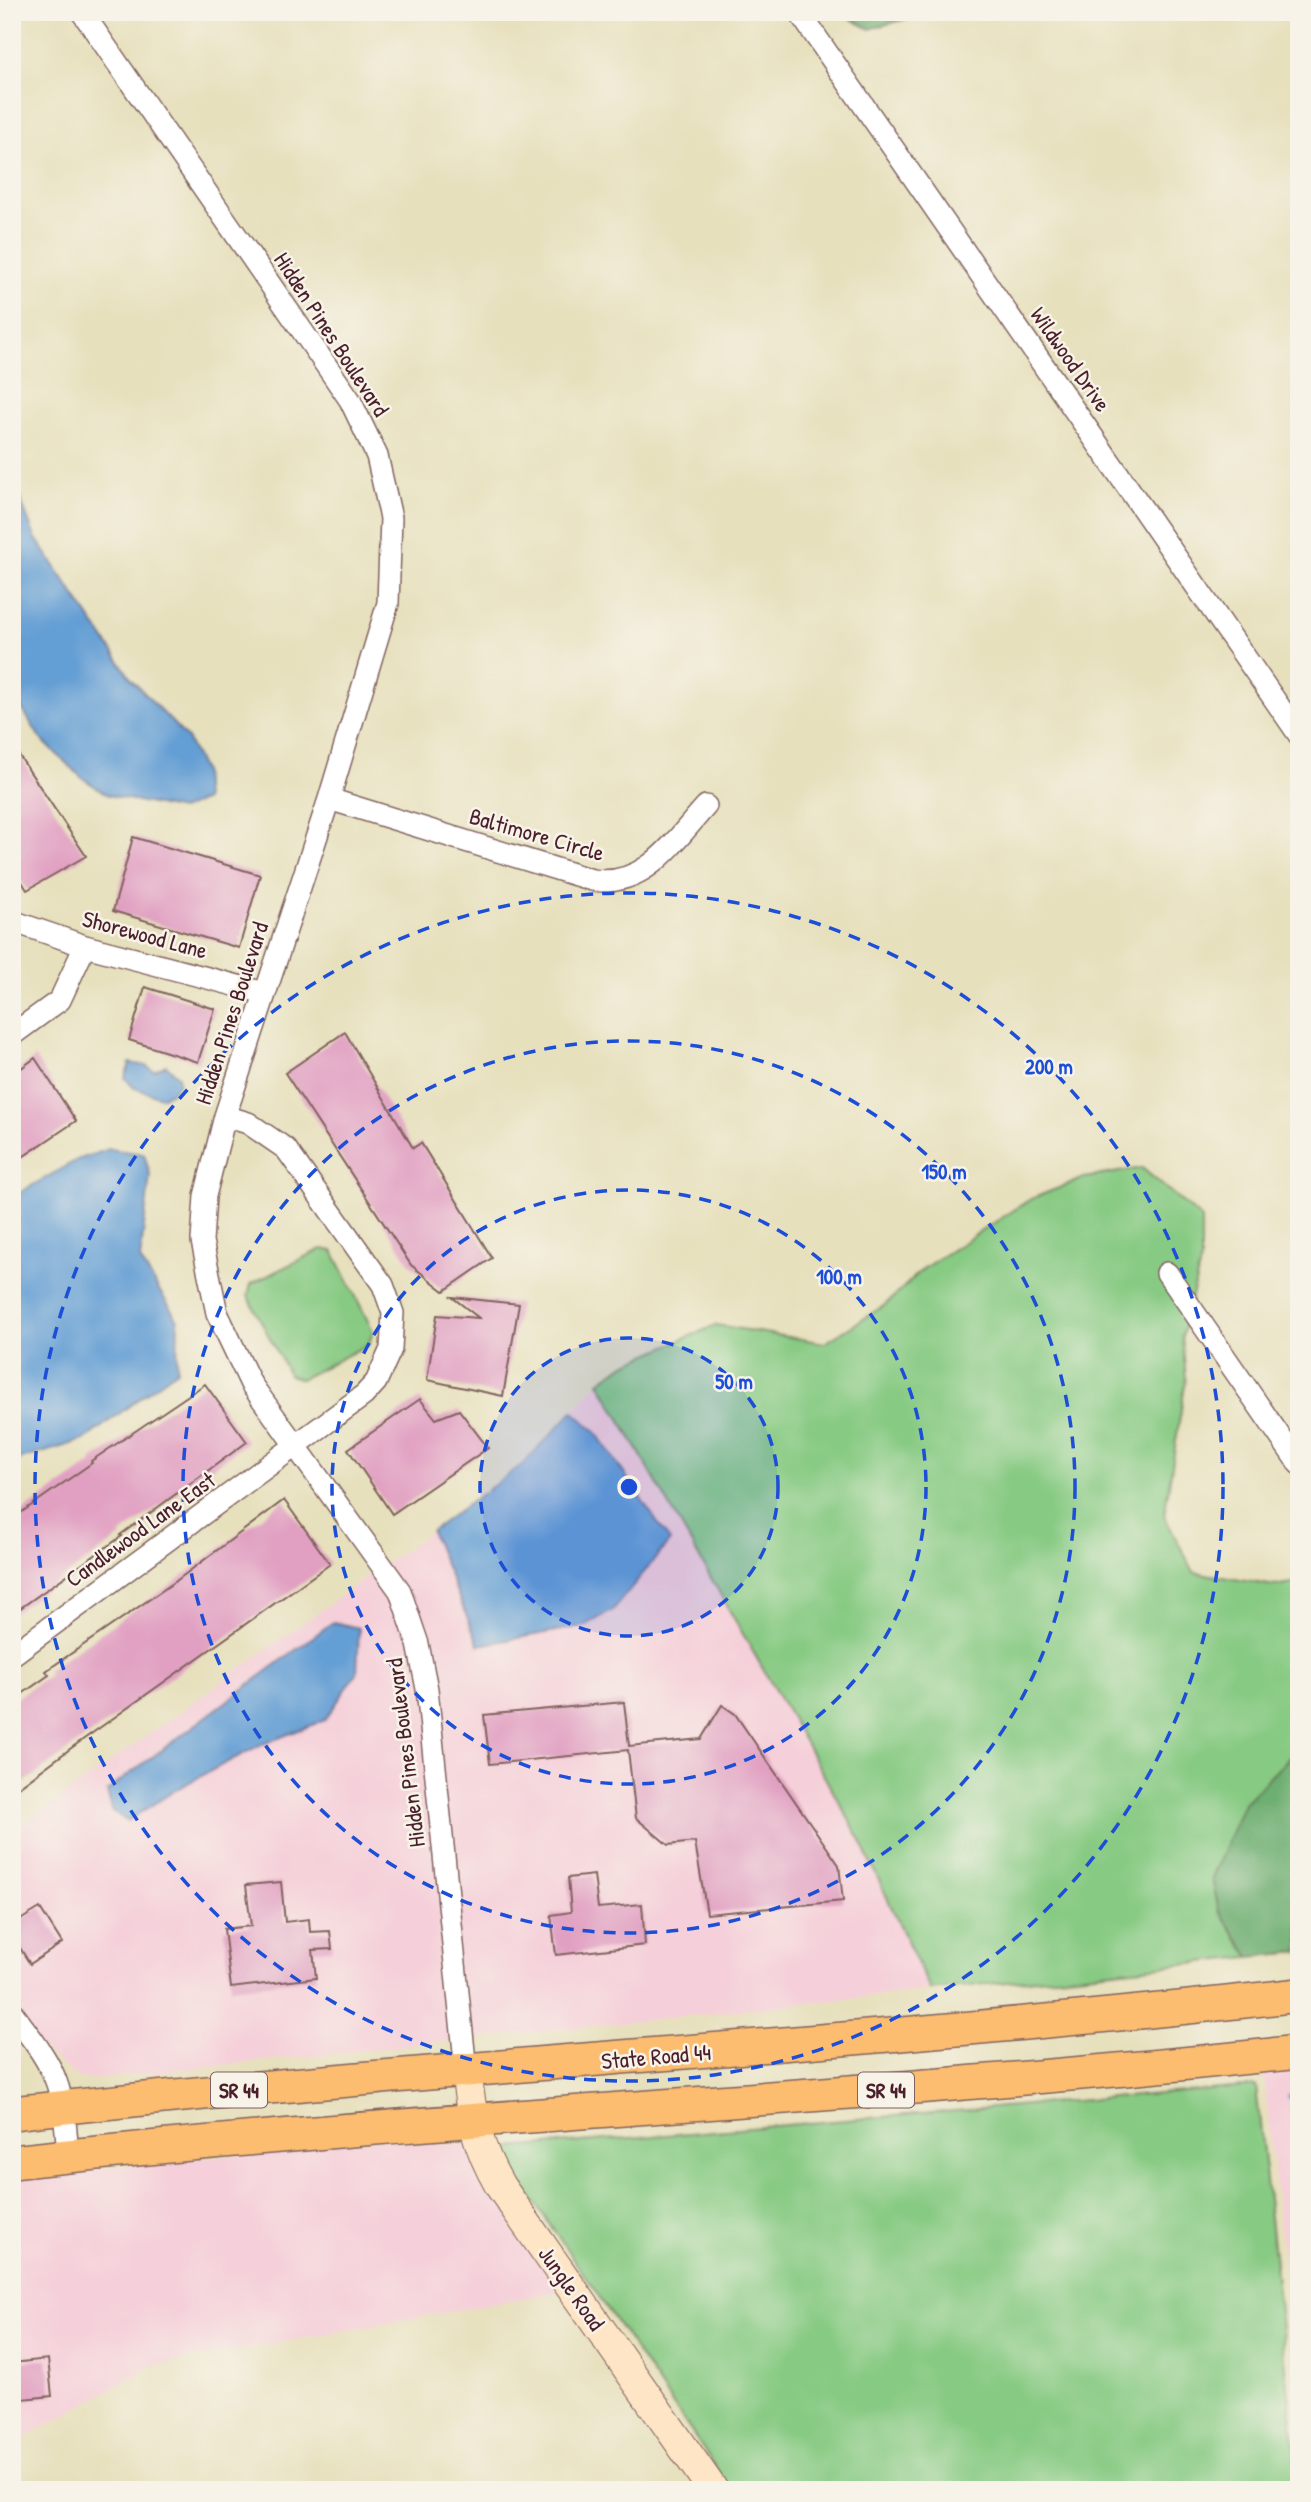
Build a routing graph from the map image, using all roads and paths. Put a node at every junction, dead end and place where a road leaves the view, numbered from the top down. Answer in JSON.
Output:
{"nodes":[{"id":1,"x":82,"y":12,"type":"edge"},
{"id":2,"x":799,"y":12,"type":"edge"},
{"id":3,"x":1299,"y":736,"type":"edge"},
{"id":4,"x":329,"y":799,"type":"junction"},
{"id":5,"x":706,"y":806,"type":"dead end"},
{"id":6,"x":12,"y":921,"type":"edge"},
{"id":7,"x":85,"y":946,"type":"junction"},
{"id":8,"x":265,"y":993,"type":"junction"},
{"id":9,"x":12,"y":1035,"type":"edge"},
{"id":10,"x":225,"y":1115,"type":"junction"},
{"id":11,"x":1167,"y":1273,"type":"dead end"},
{"id":12,"x":298,"y":1446,"type":"junction"},
{"id":13,"x":1299,"y":1464,"type":"edge"},
{"id":14,"x":12,"y":1655,"type":"edge"},
{"id":15,"x":1299,"y":1995,"type":"edge"},
{"id":16,"x":12,"y":2011,"type":"edge"},
{"id":17,"x":1299,"y":2045,"type":"edge"},
{"id":18,"x":1299,"y":2052,"type":"edge"},
{"id":19,"x":1211,"y":2062,"type":"junction"},
{"id":20,"x":466,"y":2071,"type":"junction"},
{"id":21,"x":63,"y":2107,"type":"junction"},
{"id":22,"x":12,"y":2113,"type":"edge"},
{"id":23,"x":472,"y":2119,"type":"junction"},
{"id":24,"x":68,"y":2156,"type":"junction"},
{"id":25,"x":12,"y":2162,"type":"edge"},
{"id":26,"x":713,"y":2490,"type":"edge"}],
"edges":[{"from":1,"to":4,"type":"street","name":"Hidden Pines Boulevard"},
{"from":2,"to":3,"type":"street","name":"Wildwood Drive"},
{"from":4,"to":5,"type":"street","name":"Baltimore Circle"},
{"from":4,"to":8,"type":"street","name":"Hidden Pines Boulevard"},
{"from":6,"to":7,"type":"street","name":"Shorewood Lane"},
{"from":7,"to":8,"type":"street","name":"Shorewood Lane"},
{"from":7,"to":9,"type":"street"},
{"from":8,"to":10,"type":"street","name":"Hidden Pines Boulevard"},
{"from":10,"to":12,"type":"street","name":"Hidden Pines Boulevard"},
{"from":10,"to":12,"type":"street","name":"Candlewood Lane East"},
{"from":11,"to":13,"type":"street"},
{"from":12,"to":14,"type":"street","name":"Candlewood Lane East"},
{"from":12,"to":20,"type":"street","name":"Hidden Pines Boulevard"},
{"from":15,"to":20,"type":"main road","name":"State Road 44","number":"SR 44"},
{"from":16,"to":21,"type":"street"},
{"from":17,"to":19,"type":"street"},
{"from":18,"to":19,"type":"main road","number":"SR 44"},
{"from":19,"to":23,"type":"main road","number":"SR 44"},
{"from":20,"to":21,"type":"main road","name":"State Road 44","number":"SR 44"},
{"from":20,"to":23,"type":"street","name":"Jungle Road"},
{"from":21,"to":22,"type":"main road","name":"State Road 44","number":"SR 44"},
{"from":21,"to":24,"type":"street"},
{"from":23,"to":24,"type":"main road","number":"SR 44"},
{"from":23,"to":26,"type":"street","name":"Jungle Road"},
{"from":24,"to":25,"type":"main road","number":"SR 44"}]}
